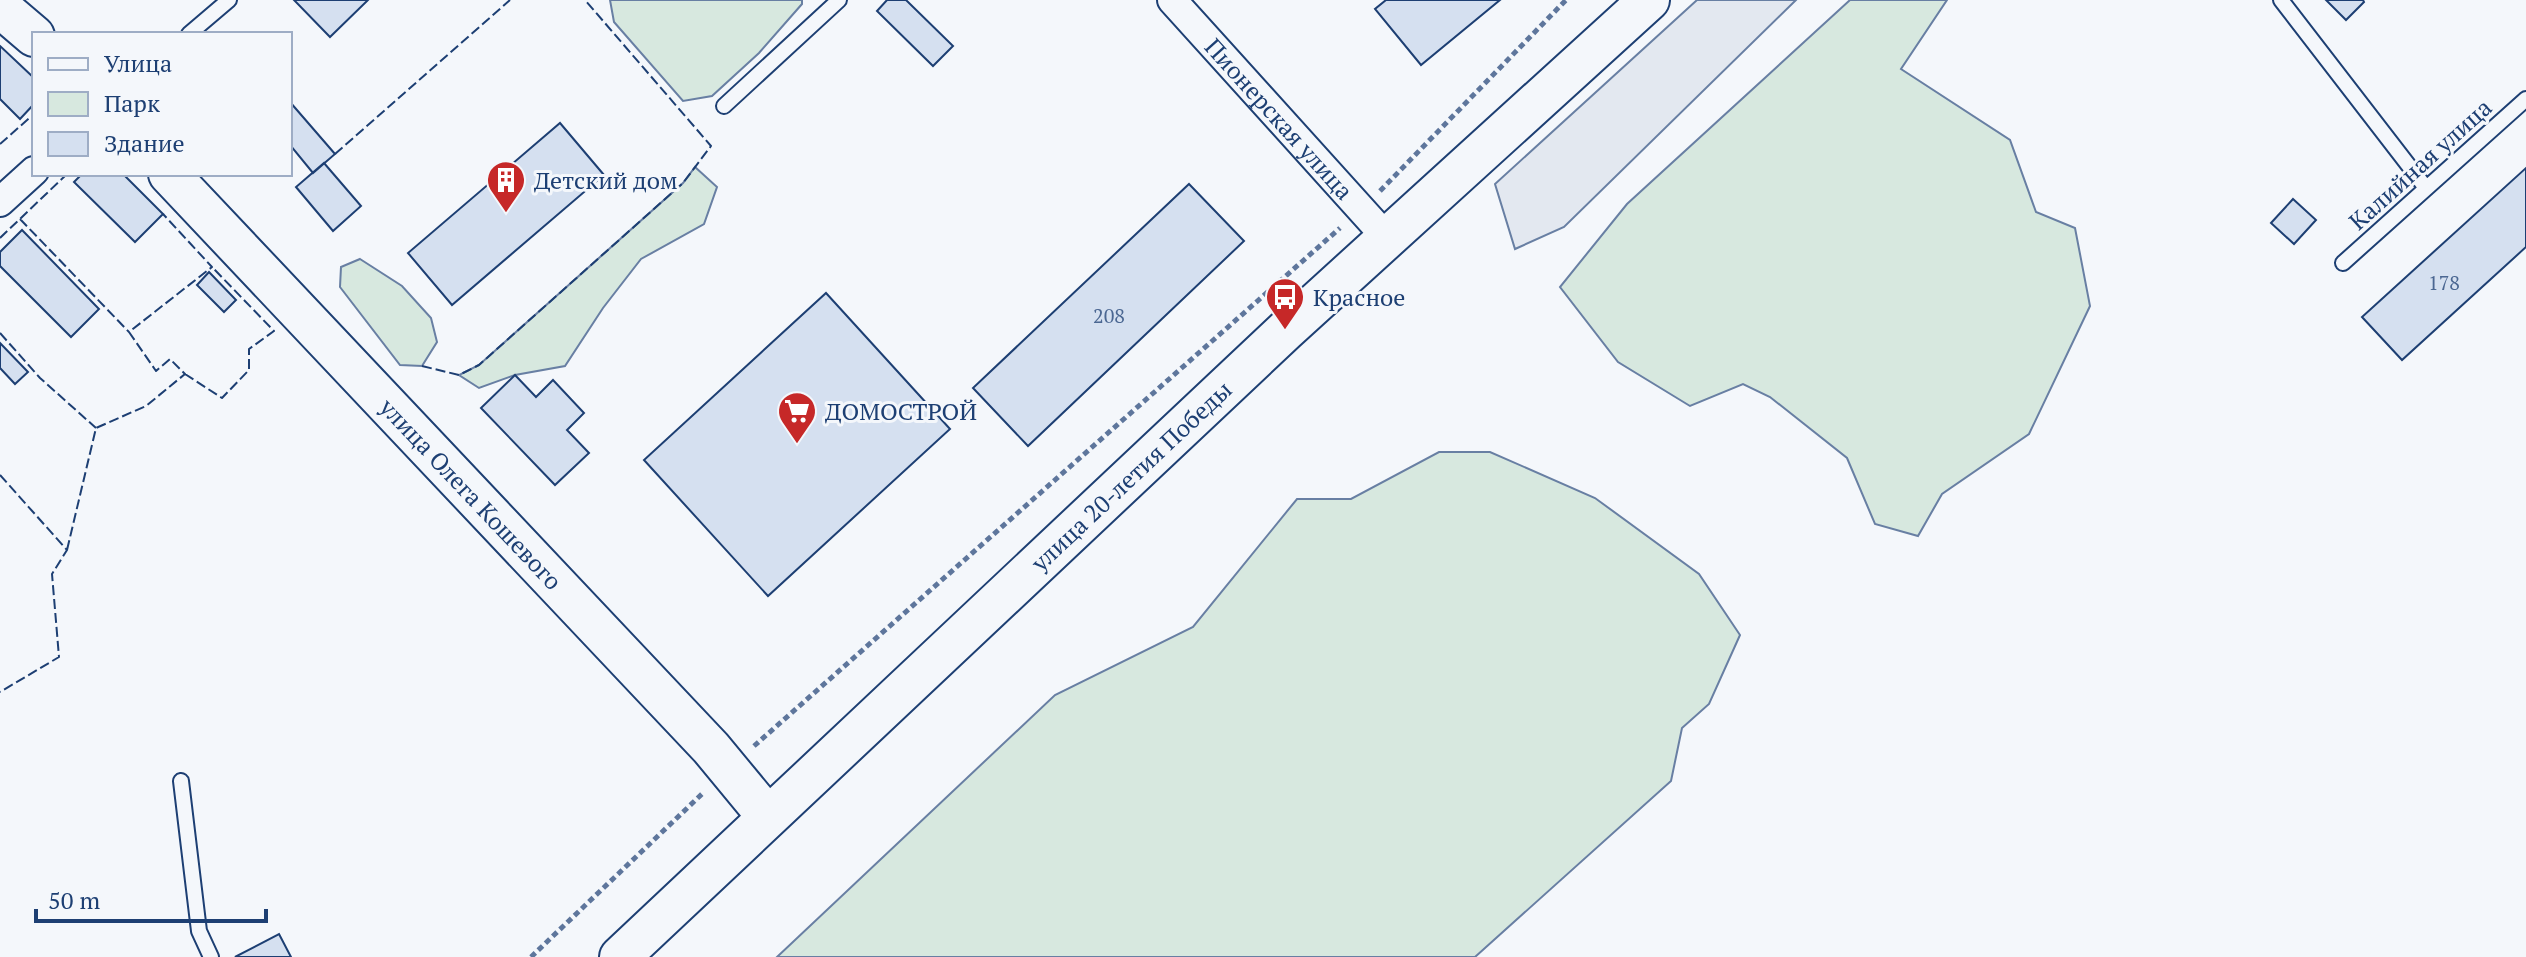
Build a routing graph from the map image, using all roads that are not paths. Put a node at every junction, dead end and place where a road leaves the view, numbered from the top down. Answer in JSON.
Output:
{"nodes":[{"id":1,"x":229,"y":0,"type":"edge"},
{"id":2,"x":839,"y":0,"type":"edge"},
{"id":3,"x":1172,"y":0,"type":"edge"},
{"id":4,"x":1649,"y":0,"type":"edge"},
{"id":5,"x":2281,"y":0,"type":"edge"},
{"id":6,"x":0,"y":7,"type":"edge"},
{"id":7,"x":191,"y":32,"type":"edge"},
{"id":8,"x":32,"y":34,"type":"edge"},
{"id":9,"x":2526,"y":99,"type":"edge"},
{"id":10,"x":724,"y":106,"type":"dead end"},
{"id":11,"x":32,"y":173,"type":"edge"},
{"id":12,"x":171,"y":176,"type":"edge"},
{"id":13,"x":2426,"y":188,"type":"junction"},
{"id":14,"x":0,"y":202,"type":"edge"},
{"id":15,"x":1375,"y":224,"type":"junction"},
{"id":16,"x":2343,"y":263,"type":"dead end"},
{"id":17,"x":181,"y":781,"type":"dead end"},
{"id":18,"x":768,"y":817,"type":"junction"},
{"id":19,"x":211,"y":957,"type":"edge"},
{"id":20,"x":620,"y":957,"type":"edge"}],
"edges":[{"from":1,"to":7,"type":"lane"},
{"from":2,"to":10,"type":"lane"},
{"from":3,"to":15,"type":"street","name":"Пионерская улица"},
{"from":4,"to":15,"type":"main road","name":"улица 20-летия Победы"},
{"from":5,"to":13,"type":"lane"},
{"from":6,"to":8,"type":"main road"},
{"from":9,"to":13,"type":"lane","name":"Калийная улица"},
{"from":11,"to":14,"type":"street"},
{"from":12,"to":18,"type":"main road","name":"улица Олега Кошевого"},
{"from":13,"to":16,"type":"lane","name":"Калийная улица"},
{"from":15,"to":18,"type":"main road","name":"улица 20-летия Победы"},
{"from":17,"to":19,"type":"lane"},
{"from":18,"to":20,"type":"main road","name":"улица 20-летия Победы"}]}
